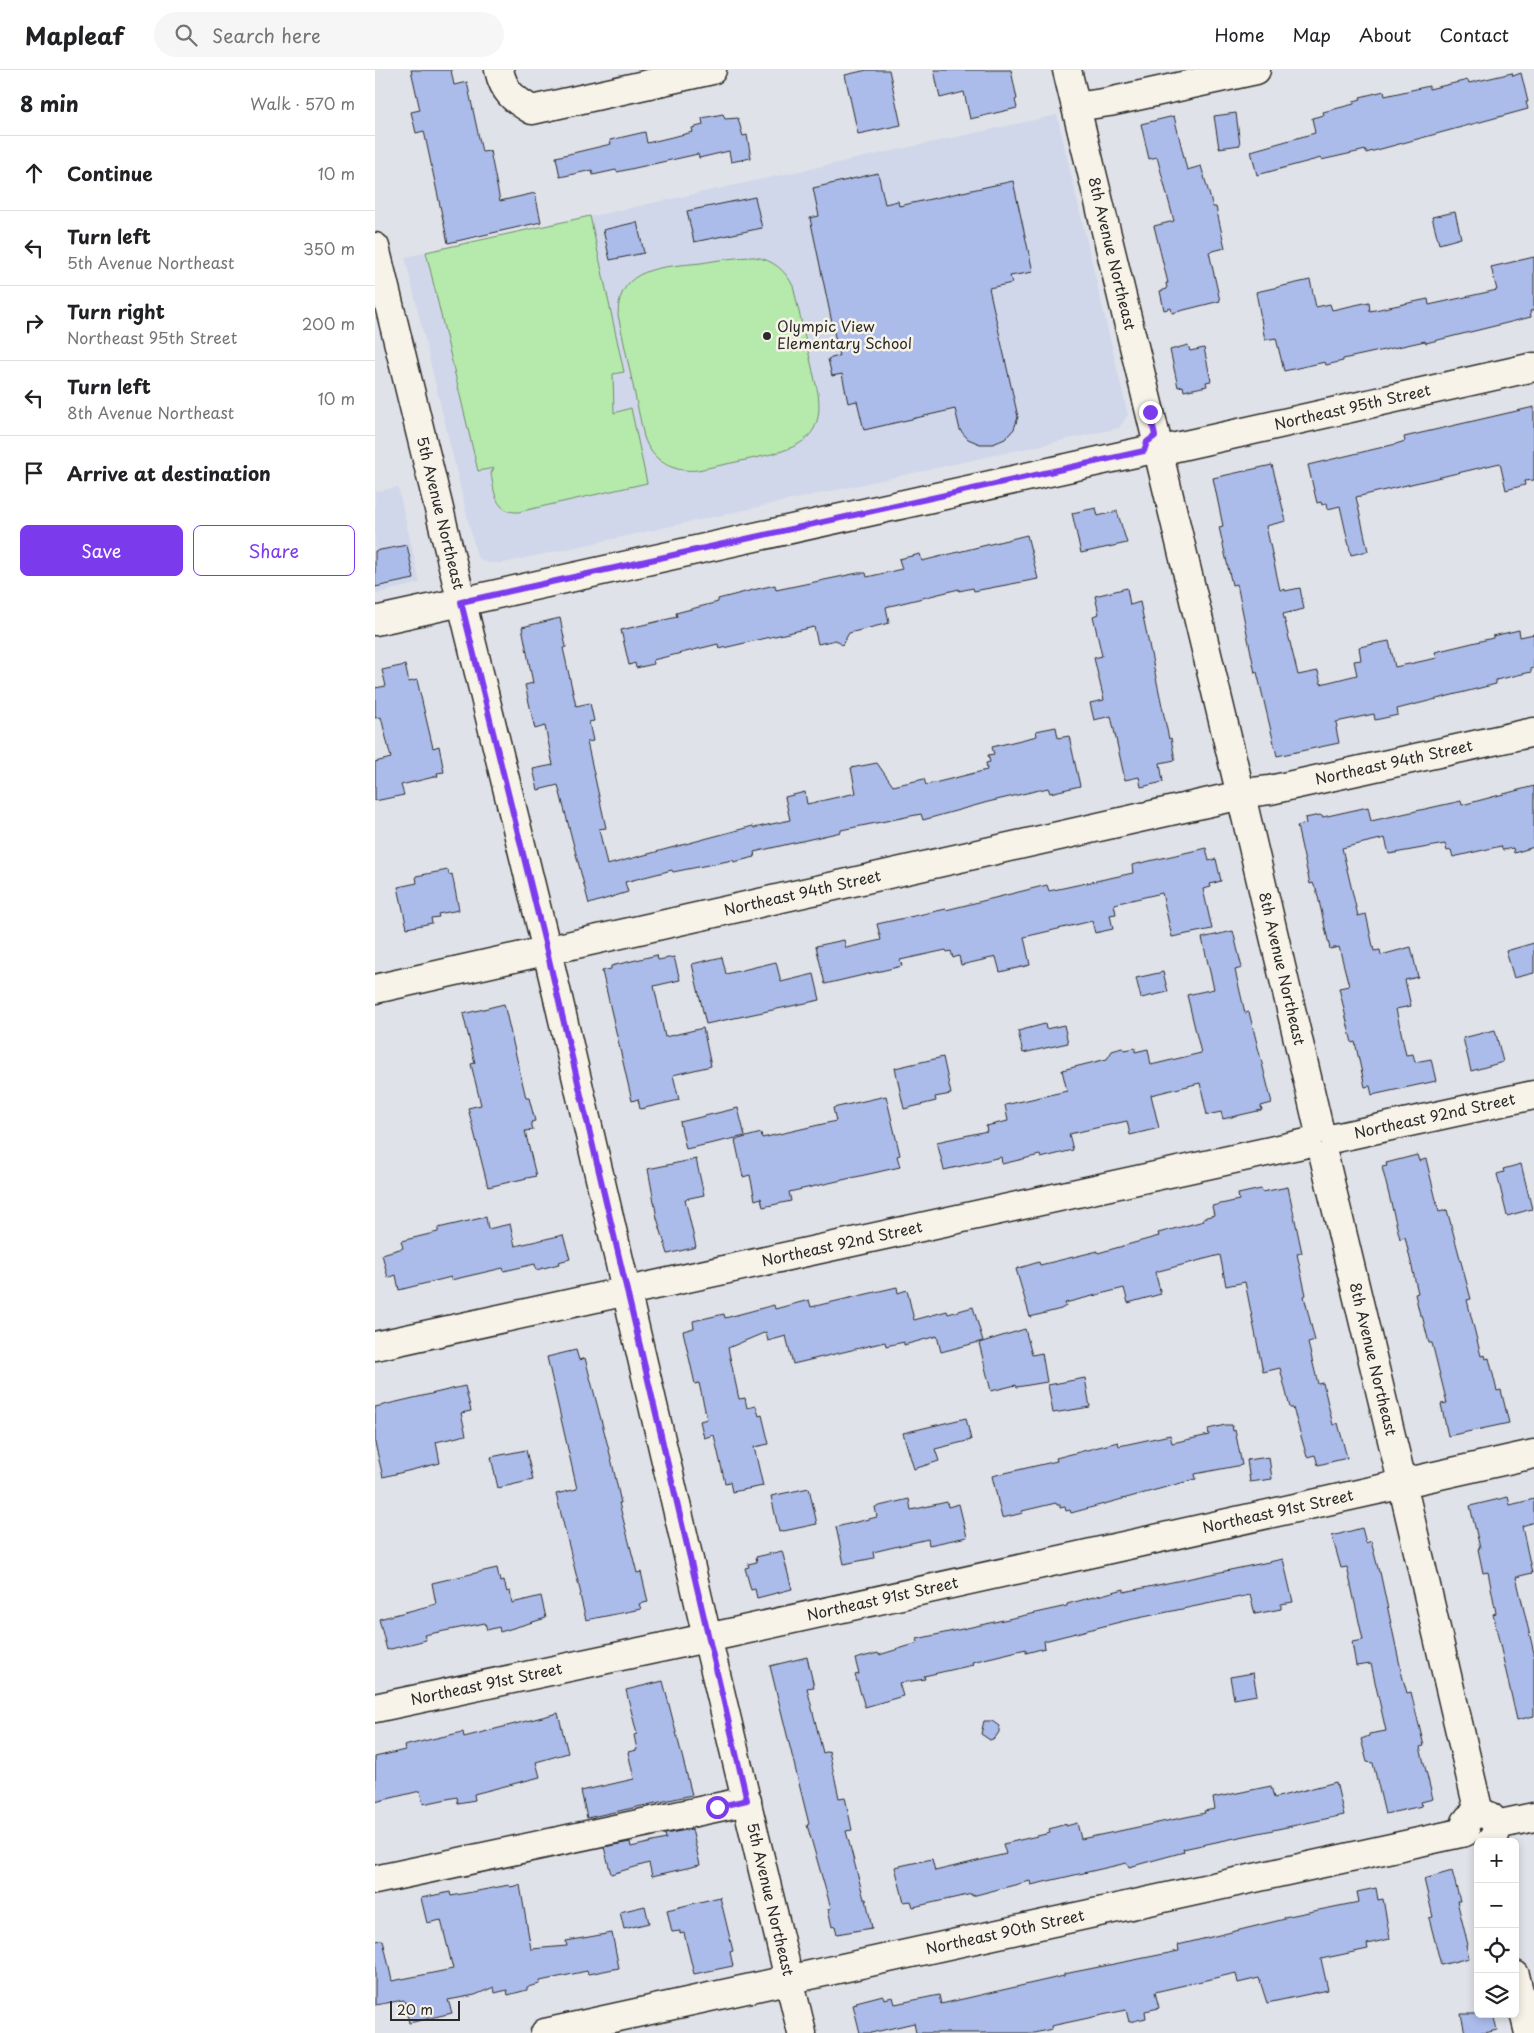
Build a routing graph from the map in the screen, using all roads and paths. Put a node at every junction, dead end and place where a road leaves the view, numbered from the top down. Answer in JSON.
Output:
{"nodes":[{"id":1,"x":499,"y":70,"type":"edge"},
{"id":2,"x":712,"y":70,"type":"edge"},
{"id":3,"x":1067,"y":70,"type":"edge"},
{"id":4,"x":1257,"y":70,"type":"edge"},
{"id":5,"x":1076,"y":107,"type":"junction"},
{"id":6,"x":375,"y":247,"type":"edge"},
{"id":7,"x":1534,"y":367,"type":"edge"},
{"id":8,"x":1158,"y":450,"type":"junction"},
{"id":9,"x":461,"y":602,"type":"junction"},
{"id":10,"x":375,"y":621,"type":"edge"},
{"id":11,"x":1534,"y":732,"type":"edge"},
{"id":12,"x":1241,"y":795,"type":"junction"},
{"id":13,"x":547,"y":951,"type":"junction"},
{"id":14,"x":375,"y":989,"type":"edge"},
{"id":15,"x":1534,"y":1095,"type":"edge"},
{"id":16,"x":1321,"y":1142,"type":"junction"},
{"id":17,"x":626,"y":1291,"type":"junction"},
{"id":18,"x":375,"y":1346,"type":"edge"},
{"id":19,"x":1534,"y":1454,"type":"edge"},
{"id":20,"x":1403,"y":1485,"type":"junction"},
{"id":21,"x":707,"y":1637,"type":"junction"},
{"id":22,"x":375,"y":1708,"type":"edge"},
{"id":23,"x":747,"y":1800,"type":"junction"},
{"id":24,"x":1534,"y":1817,"type":"edge"},
{"id":25,"x":1482,"y":1831,"type":"edge"},
{"id":26,"x":375,"y":1880,"type":"edge"},
{"id":27,"x":790,"y":1979,"type":"junction"},
{"id":28,"x":1519,"y":1992,"type":"edge"},
{"id":29,"x":545,"y":2033,"type":"edge"},
{"id":30,"x":803,"y":2033,"type":"edge"},
{"id":31,"x":1529,"y":2033,"type":"edge"}],
"edges":[{"from":1,"to":2,"type":"street"},
{"from":3,"to":5,"type":"street","name":"8th Avenue Northeast"},
{"from":4,"to":5,"type":"street"},
{"from":5,"to":8,"type":"street","name":"8th Avenue Northeast"},
{"from":6,"to":9,"type":"street","name":"5th Avenue Northeast"},
{"from":7,"to":8,"type":"street","name":"Northeast 95th Street"},
{"from":8,"to":9,"type":"street","name":"Northeast 95th Street"},
{"from":8,"to":12,"type":"street","name":"8th Avenue Northeast"},
{"from":9,"to":10,"type":"street","name":"Northeast 95th Street"},
{"from":9,"to":13,"type":"street","name":"5th Avenue Northeast"},
{"from":11,"to":12,"type":"street","name":"Northeast 94th Street"},
{"from":12,"to":13,"type":"street","name":"Northeast 94th Street"},
{"from":12,"to":16,"type":"street","name":"8th Avenue Northeast"},
{"from":13,"to":14,"type":"street","name":"Northeast 94th Street"},
{"from":13,"to":17,"type":"street","name":"5th Avenue Northeast"},
{"from":15,"to":16,"type":"street","name":"Northeast 92nd Street"},
{"from":16,"to":17,"type":"street","name":"Northeast 92nd Street"},
{"from":16,"to":20,"type":"street","name":"8th Avenue Northeast"},
{"from":17,"to":18,"type":"street","name":"Northeast 92nd Street"},
{"from":17,"to":21,"type":"street","name":"5th Avenue Northeast"},
{"from":19,"to":20,"type":"street","name":"Northeast 91st Street"},
{"from":20,"to":21,"type":"street","name":"Northeast 91st Street"},
{"from":20,"to":25,"type":"street","name":"8th Avenue Northeast"},
{"from":21,"to":22,"type":"street","name":"Northeast 91st Street"},
{"from":21,"to":23,"type":"street","name":"5th Avenue Northeast"},
{"from":23,"to":26,"type":"street"},
{"from":23,"to":27,"type":"street","name":"5th Avenue Northeast"},
{"from":24,"to":25,"type":"street","name":"Northeast 90th Street"},
{"from":25,"to":27,"type":"street","name":"Northeast 90th Street"},
{"from":27,"to":29,"type":"street","name":"Northeast 90th Street"},
{"from":27,"to":30,"type":"street","name":"5th Avenue Northeast"},
{"from":28,"to":31,"type":"street"}]}
